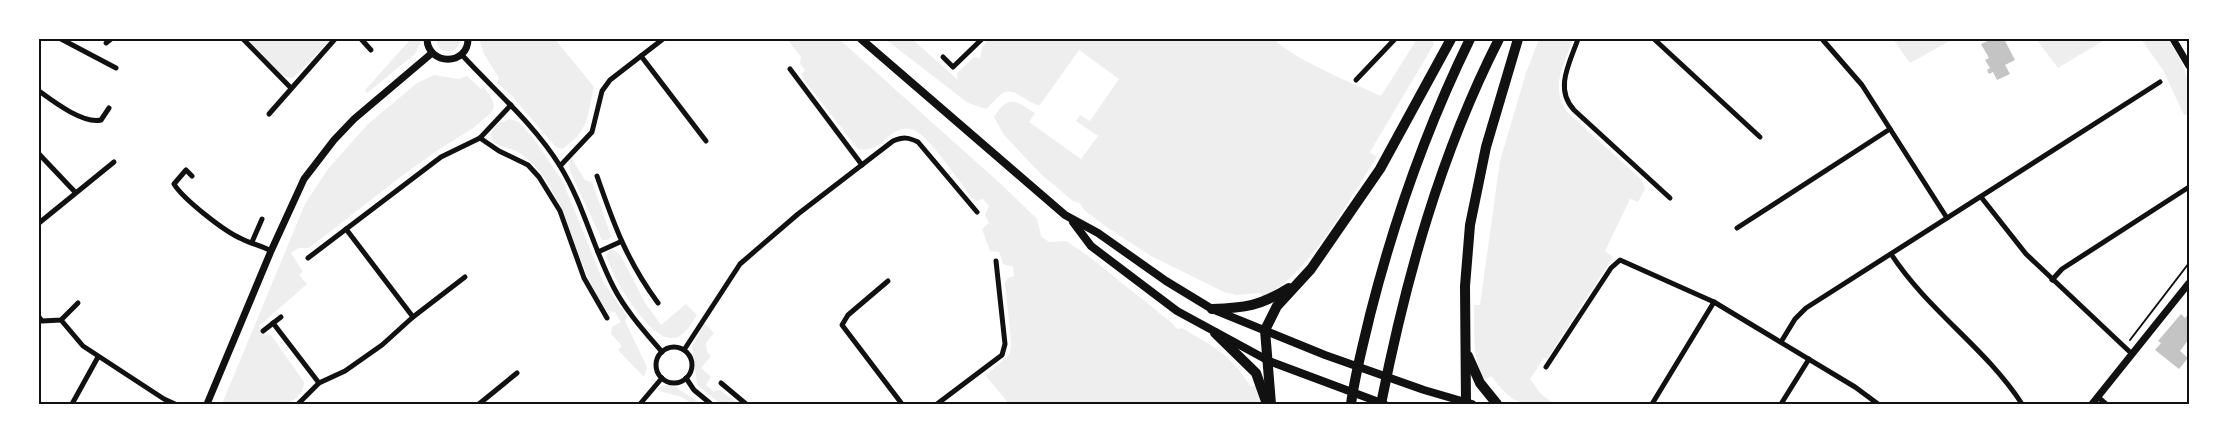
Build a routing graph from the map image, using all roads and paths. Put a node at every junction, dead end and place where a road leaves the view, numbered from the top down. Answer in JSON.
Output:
{"nodes":[{"id":1,"x":61,"y":39,"type":"edge"},
{"id":2,"x":111,"y":39,"type":"edge"},
{"id":3,"x":243,"y":39,"type":"edge"},
{"id":4,"x":335,"y":39,"type":"edge"},
{"id":5,"x":361,"y":39,"type":"edge"},
{"id":6,"x":427,"y":39,"type":"edge"},
{"id":7,"x":468,"y":39,"type":"edge"},
{"id":8,"x":663,"y":39,"type":"edge"},
{"id":9,"x":861,"y":39,"type":"edge"},
{"id":10,"x":982,"y":39,"type":"edge"},
{"id":11,"x":1395,"y":39,"type":"edge"},
{"id":12,"x":1451,"y":39,"type":"edge"},
{"id":13,"x":1470,"y":39,"type":"edge"},
{"id":14,"x":1499,"y":39,"type":"edge"},
{"id":15,"x":1518,"y":39,"type":"edge"},
{"id":16,"x":1578,"y":39,"type":"edge"},
{"id":17,"x":1654,"y":39,"type":"edge"},
{"id":18,"x":1822,"y":39,"type":"edge"},
{"id":19,"x":2173,"y":39,"type":"edge"},
{"id":20,"x":106,"y":43,"type":"dead end"},
{"id":21,"x":371,"y":50,"type":"dead end"},
{"id":22,"x":432,"y":53,"type":"junction"},
{"id":23,"x":462,"y":55,"type":"junction"},
{"id":24,"x":641,"y":56,"type":"junction"},
{"id":25,"x":943,"y":57,"type":"dead end"},
{"id":26,"x":2189,"y":66,"type":"edge"},
{"id":27,"x":116,"y":68,"type":"dead end"},
{"id":28,"x":790,"y":70,"type":"dead end"},
{"id":29,"x":1356,"y":80,"type":"dead end"},
{"id":30,"x":2160,"y":82,"type":"dead end"},
{"id":31,"x":290,"y":87,"type":"junction"},
{"id":32,"x":39,"y":92,"type":"edge"},
{"id":33,"x":511,"y":105,"type":"junction"},
{"id":34,"x":109,"y":108,"type":"dead end"},
{"id":35,"x":269,"y":114,"type":"dead end"},
{"id":36,"x":1890,"y":129,"type":"junction"},
{"id":37,"x":1760,"y":136,"type":"dead end"},
{"id":38,"x":480,"y":138,"type":"junction"},
{"id":39,"x":706,"y":141,"type":"dead end"},
{"id":40,"x":39,"y":154,"type":"edge"},
{"id":41,"x":114,"y":162,"type":"dead end"},
{"id":42,"x":862,"y":165,"type":"junction"},
{"id":43,"x":560,"y":166,"type":"junction"},
{"id":44,"x":192,"y":176,"type":"dead end"},
{"id":45,"x":597,"y":176,"type":"dead end"},
{"id":46,"x":2189,"y":187,"type":"edge"},
{"id":47,"x":76,"y":192,"type":"junction"},
{"id":48,"x":1981,"y":197,"type":"junction"},
{"id":49,"x":1670,"y":198,"type":"dead end"},
{"id":50,"x":977,"y":212,"type":"dead end"},
{"id":51,"x":1947,"y":218,"type":"junction"},
{"id":52,"x":262,"y":219,"type":"dead end"},
{"id":53,"x":1072,"y":220,"type":"junction"},
{"id":54,"x":39,"y":223,"type":"edge"},
{"id":55,"x":346,"y":228,"type":"junction"},
{"id":56,"x":1737,"y":228,"type":"dead end"},
{"id":57,"x":252,"y":242,"type":"junction"},
{"id":58,"x":620,"y":242,"type":"junction"},
{"id":59,"x":271,"y":251,"type":"junction"},
{"id":60,"x":598,"y":252,"type":"junction"},
{"id":61,"x":1891,"y":254,"type":"junction"},
{"id":62,"x":308,"y":258,"type":"dead end"},
{"id":63,"x":996,"y":261,"type":"dead end"},
{"id":64,"x":2189,"y":263,"type":"edge"},
{"id":65,"x":466,"y":278,"type":"dead end"},
{"id":66,"x":888,"y":280,"type":"dead end"},
{"id":67,"x":2052,"y":280,"type":"junction"},
{"id":68,"x":2189,"y":283,"type":"edge"},
{"id":69,"x":1296,"y":284,"type":"junction"},
{"id":70,"x":1714,"y":302,"type":"junction"},
{"id":71,"x":78,"y":303,"type":"dead end"},
{"id":72,"x":658,"y":303,"type":"dead end"},
{"id":73,"x":1212,"y":309,"type":"junction"},
{"id":74,"x":281,"y":316,"type":"dead end"},
{"id":75,"x":39,"y":317,"type":"edge"},
{"id":76,"x":413,"y":317,"type":"junction"},
{"id":77,"x":607,"y":318,"type":"dead end"},
{"id":78,"x":61,"y":320,"type":"junction"},
{"id":79,"x":273,"y":323,"type":"junction"},
{"id":80,"x":263,"y":330,"type":"dead end"},
{"id":81,"x":1265,"y":330,"type":"junction"},
{"id":82,"x":1215,"y":332,"type":"junction"},
{"id":83,"x":2130,"y":340,"type":"dead end"},
{"id":84,"x":1781,"y":342,"type":"junction"},
{"id":85,"x":684,"y":350,"type":"junction"},
{"id":86,"x":1466,"y":351,"type":"junction"},
{"id":87,"x":662,"y":352,"type":"junction"},
{"id":88,"x":2132,"y":354,"type":"junction"},
{"id":89,"x":98,"y":357,"type":"junction"},
{"id":90,"x":1809,"y":359,"type":"junction"},
{"id":91,"x":1269,"y":361,"type":"junction"},
{"id":92,"x":1546,"y":367,"type":"dead end"},
{"id":93,"x":517,"y":373,"type":"dead end"},
{"id":94,"x":662,"y":378,"type":"junction"},
{"id":95,"x":686,"y":378,"type":"junction"},
{"id":96,"x":319,"y":383,"type":"junction"},
{"id":97,"x":721,"y":383,"type":"dead end"},
{"id":98,"x":2098,"y":397,"type":"junction"},
{"id":99,"x":72,"y":404,"type":"edge"},
{"id":100,"x":175,"y":404,"type":"edge"},
{"id":101,"x":207,"y":404,"type":"edge"},
{"id":102,"x":298,"y":404,"type":"edge"},
{"id":103,"x":479,"y":404,"type":"edge"},
{"id":104,"x":640,"y":404,"type":"edge"},
{"id":105,"x":710,"y":404,"type":"edge"},
{"id":106,"x":746,"y":404,"type":"edge"},
{"id":107,"x":902,"y":404,"type":"edge"},
{"id":108,"x":937,"y":404,"type":"edge"},
{"id":109,"x":1267,"y":404,"type":"edge"},
{"id":110,"x":1271,"y":404,"type":"edge"},
{"id":111,"x":1351,"y":404,"type":"edge"},
{"id":112,"x":1382,"y":404,"type":"edge"},
{"id":113,"x":1468,"y":404,"type":"edge"},
{"id":114,"x":1497,"y":404,"type":"edge"},
{"id":115,"x":1652,"y":404,"type":"edge"},
{"id":116,"x":1781,"y":404,"type":"edge"},
{"id":117,"x":1878,"y":404,"type":"edge"},
{"id":118,"x":2022,"y":404,"type":"edge"},
{"id":119,"x":2092,"y":404,"type":"edge"},
{"id":120,"x":2106,"y":404,"type":"edge"}],
"edges":[{"from":1,"to":27,"type":"street"},
{"from":2,"to":20,"type":"street"},
{"from":3,"to":31,"type":"street"},
{"from":4,"to":31,"type":"street"},
{"from":5,"to":21,"type":"street"},
{"from":6,"to":22,"type":"street"},
{"from":7,"to":23,"type":"street"},
{"from":8,"to":24,"type":"street"},
{"from":9,"to":53,"type":"main road"},
{"from":10,"to":25,"type":"street"},
{"from":11,"to":29,"type":"street"},
{"from":12,"to":69,"type":"highway"},
{"from":13,"to":111,"type":"highway"},
{"from":14,"to":112,"type":"highway"},
{"from":15,"to":86,"type":"highway"},
{"from":16,"to":49,"type":"street"},
{"from":17,"to":37,"type":"street"},
{"from":18,"to":36,"type":"street"},
{"from":19,"to":26,"type":"street"},
{"from":22,"to":23,"type":"street"},
{"from":22,"to":59,"type":"street"},
{"from":23,"to":33,"type":"street"},
{"from":24,"to":39,"type":"street"},
{"from":24,"to":43,"type":"street"},
{"from":28,"to":42,"type":"street"},
{"from":30,"to":48,"type":"street"},
{"from":31,"to":35,"type":"street"},
{"from":32,"to":34,"type":"street"},
{"from":33,"to":38,"type":"street"},
{"from":33,"to":43,"type":"street"},
{"from":36,"to":51,"type":"street"},
{"from":36,"to":56,"type":"street"},
{"from":38,"to":55,"type":"street"},
{"from":38,"to":77,"type":"street"},
{"from":40,"to":47,"type":"street"},
{"from":41,"to":47,"type":"street"},
{"from":42,"to":50,"type":"street"},
{"from":42,"to":85,"type":"street"},
{"from":43,"to":60,"type":"street"},
{"from":44,"to":57,"type":"street"},
{"from":45,"to":58,"type":"street"},
{"from":46,"to":67,"type":"street"},
{"from":47,"to":54,"type":"street"},
{"from":48,"to":51,"type":"street"},
{"from":48,"to":67,"type":"street"},
{"from":51,"to":61,"type":"street"},
{"from":52,"to":57,"type":"street"},
{"from":53,"to":73,"type":"main road"},
{"from":53,"to":82,"type":"main road"},
{"from":55,"to":62,"type":"street"},
{"from":55,"to":76,"type":"street"},
{"from":57,"to":59,"type":"street"},
{"from":58,"to":60,"type":"street"},
{"from":58,"to":72,"type":"street"},
{"from":59,"to":101,"type":"street"},
{"from":60,"to":87,"type":"street"},
{"from":61,"to":84,"type":"street"},
{"from":61,"to":118,"type":"street"},
{"from":63,"to":108,"type":"street"},
{"from":64,"to":83,"type":"path"},
{"from":65,"to":76,"type":"street"},
{"from":66,"to":107,"type":"street"},
{"from":67,"to":88,"type":"street"},
{"from":68,"to":88,"type":"street"},
{"from":69,"to":73,"type":"highway"},
{"from":69,"to":81,"type":"highway"},
{"from":70,"to":84,"type":"street"},
{"from":70,"to":92,"type":"street"},
{"from":70,"to":115,"type":"street"},
{"from":71,"to":78,"type":"street"},
{"from":73,"to":81,"type":"main road"},
{"from":74,"to":79,"type":"street"},
{"from":75,"to":78,"type":"street"},
{"from":76,"to":96,"type":"street"},
{"from":78,"to":89,"type":"street"},
{"from":79,"to":80,"type":"street"},
{"from":79,"to":96,"type":"street"},
{"from":81,"to":91,"type":"highway"},
{"from":81,"to":113,"type":"main road"},
{"from":82,"to":91,"type":"main road"},
{"from":82,"to":109,"type":"highway"},
{"from":84,"to":90,"type":"street"},
{"from":85,"to":87,"type":"street"},
{"from":85,"to":95,"type":"street"},
{"from":86,"to":113,"type":"highway"},
{"from":86,"to":114,"type":"highway"},
{"from":87,"to":94,"type":"street"},
{"from":88,"to":98,"type":"street"},
{"from":89,"to":99,"type":"street"},
{"from":89,"to":100,"type":"street"},
{"from":90,"to":116,"type":"street"},
{"from":90,"to":117,"type":"street"},
{"from":91,"to":110,"type":"highway"},
{"from":91,"to":112,"type":"main road"},
{"from":93,"to":103,"type":"street"},
{"from":94,"to":95,"type":"street"},
{"from":94,"to":104,"type":"street"},
{"from":95,"to":105,"type":"street"},
{"from":96,"to":102,"type":"street"},
{"from":97,"to":106,"type":"street"},
{"from":98,"to":119,"type":"street"},
{"from":98,"to":120,"type":"street"}]}
